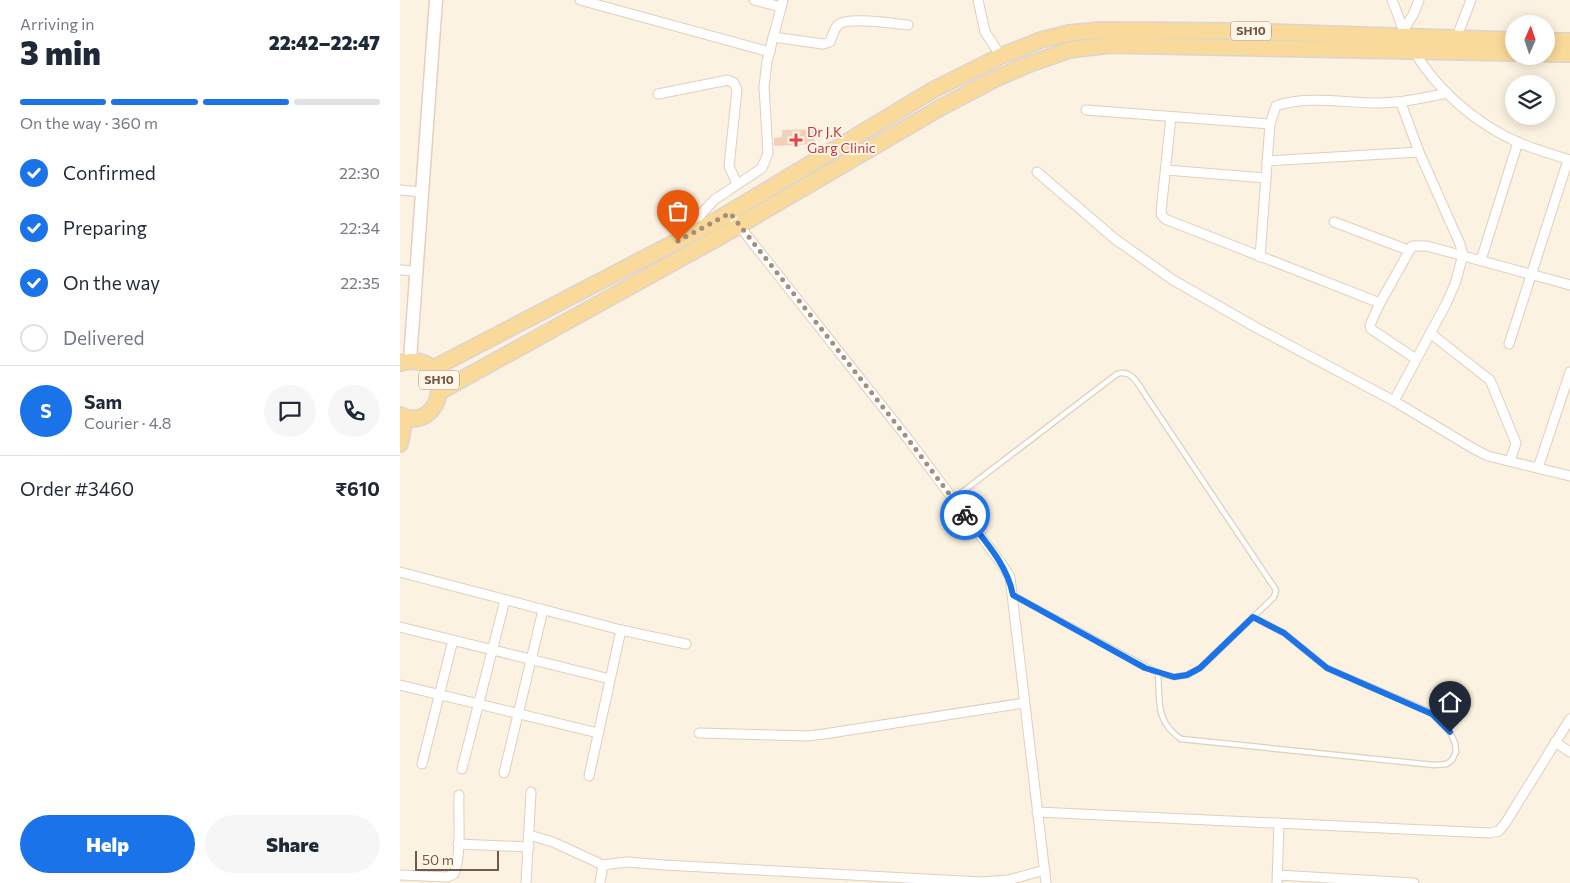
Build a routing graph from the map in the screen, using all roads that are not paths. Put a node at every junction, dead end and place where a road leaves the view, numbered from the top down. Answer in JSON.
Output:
{"nodes":[{"id":1,"x":436,"y":0,"type":"edge"},
{"id":2,"x":580,"y":0,"type":"edge"},
{"id":3,"x":754,"y":0,"type":"edge"},
{"id":4,"x":978,"y":0,"type":"edge"},
{"id":5,"x":1392,"y":0,"type":"edge"},
{"id":6,"x":1419,"y":0,"type":"edge"},
{"id":7,"x":1471,"y":0,"type":"edge"},
{"id":8,"x":782,"y":4,"type":"edge"},
{"id":9,"x":908,"y":25,"type":"dead end"},
{"id":10,"x":1405,"y":33,"type":"junction"},
{"id":11,"x":774,"y":37,"type":"junction"},
{"id":12,"x":1456,"y":38,"type":"junction"},
{"id":13,"x":1505,"y":40,"type":"edge"},
{"id":14,"x":1555,"y":41,"type":"edge"},
{"id":15,"x":1570,"y":41,"type":"edge"},
{"id":16,"x":1415,"y":50,"type":"junction"},
{"id":17,"x":770,"y":52,"type":"junction"},
{"id":18,"x":1505,"y":53,"type":"edge"},
{"id":19,"x":1555,"y":54,"type":"edge"},
{"id":20,"x":1570,"y":54,"type":"edge"},
{"id":21,"x":997,"y":58,"type":"junction"},
{"id":22,"x":1446,"y":93,"type":"junction"},
{"id":23,"x":658,"y":94,"type":"dead end"},
{"id":24,"x":1401,"y":103,"type":"junction"},
{"id":25,"x":1086,"y":110,"type":"dead end"},
{"id":26,"x":1171,"y":117,"type":"junction"},
{"id":27,"x":1270,"y":124,"type":"junction"},
{"id":28,"x":1518,"y":142,"type":"junction"},
{"id":29,"x":1419,"y":152,"type":"junction"},
{"id":30,"x":1569,"y":160,"type":"edge"},
{"id":31,"x":1268,"y":161,"type":"junction"},
{"id":32,"x":1166,"y":170,"type":"junction"},
{"id":33,"x":1037,"y":172,"type":"dead end"},
{"id":34,"x":1266,"y":178,"type":"junction"},
{"id":35,"x":737,"y":184,"type":"junction"},
{"id":36,"x":400,"y":190,"type":"edge"},
{"id":37,"x":422,"y":192,"type":"junction"},
{"id":38,"x":730,"y":213,"type":"junction"},
{"id":39,"x":1334,"y":222,"type":"dead end"},
{"id":40,"x":739,"y":226,"type":"junction"},
{"id":41,"x":678,"y":241,"type":"junction"},
{"id":42,"x":1408,"y":250,"type":"junction"},
{"id":43,"x":1463,"y":255,"type":"junction"},
{"id":44,"x":1260,"y":257,"type":"junction"},
{"id":45,"x":1481,"y":260,"type":"junction"},
{"id":46,"x":400,"y":270,"type":"edge"},
{"id":47,"x":415,"y":271,"type":"junction"},
{"id":48,"x":1531,"y":274,"type":"junction"},
{"id":49,"x":1570,"y":285,"type":"edge"},
{"id":50,"x":1380,"y":303,"type":"junction"},
{"id":51,"x":1430,"y":333,"type":"junction"},
{"id":52,"x":1509,"y":344,"type":"dead end"},
{"id":53,"x":1416,"y":359,"type":"junction"},
{"id":54,"x":405,"y":361,"type":"edge"},
{"id":55,"x":432,"y":369,"type":"junction"},
{"id":56,"x":1570,"y":372,"type":"edge"},
{"id":57,"x":440,"y":391,"type":"junction"},
{"id":58,"x":1394,"y":400,"type":"junction"},
{"id":59,"x":402,"y":417,"type":"edge"},
{"id":60,"x":400,"y":444,"type":"edge"},
{"id":61,"x":1510,"y":461,"type":"junction"},
{"id":62,"x":1538,"y":468,"type":"junction"},
{"id":63,"x":1570,"y":476,"type":"edge"},
{"id":64,"x":953,"y":499,"type":"junction"},
{"id":65,"x":400,"y":572,"type":"edge"},
{"id":66,"x":1013,"y":595,"type":"junction"},
{"id":67,"x":505,"y":600,"type":"junction"},
{"id":68,"x":543,"y":610,"type":"junction"},
{"id":69,"x":1253,"y":617,"type":"junction"},
{"id":70,"x":400,"y":627,"type":"edge"},
{"id":71,"x":621,"y":630,"type":"junction"},
{"id":72,"x":453,"y":640,"type":"junction"},
{"id":73,"x":686,"y":644,"type":"dead end"},
{"id":74,"x":492,"y":650,"type":"junction"},
{"id":75,"x":532,"y":660,"type":"junction"},
{"id":76,"x":1158,"y":673,"type":"junction"},
{"id":77,"x":610,"y":679,"type":"junction"},
{"id":78,"x":400,"y":685,"type":"edge"},
{"id":79,"x":439,"y":694,"type":"junction"},
{"id":80,"x":1024,"y":703,"type":"junction"},
{"id":81,"x":478,"y":704,"type":"junction"},
{"id":82,"x":518,"y":714,"type":"junction"},
{"id":83,"x":1570,"y":719,"type":"edge"},
{"id":84,"x":598,"y":733,"type":"junction"},
{"id":85,"x":699,"y":734,"type":"dead end"},
{"id":86,"x":1555,"y":742,"type":"junction"},
{"id":87,"x":1570,"y":752,"type":"edge"},
{"id":88,"x":422,"y":764,"type":"dead end"},
{"id":89,"x":462,"y":769,"type":"dead end"},
{"id":90,"x":504,"y":773,"type":"dead end"},
{"id":91,"x":588,"y":776,"type":"dead end"},
{"id":92,"x":531,"y":792,"type":"dead end"},
{"id":93,"x":459,"y":795,"type":"dead end"},
{"id":94,"x":1037,"y":812,"type":"junction"},
{"id":95,"x":1279,"y":823,"type":"junction"},
{"id":96,"x":529,"y":835,"type":"junction"},
{"id":97,"x":458,"y":844,"type":"junction"},
{"id":98,"x":529,"y":847,"type":"junction"},
{"id":99,"x":600,"y":864,"type":"junction"},
{"id":100,"x":1044,"y":870,"type":"junction"},
{"id":101,"x":400,"y":875,"type":"edge"},
{"id":102,"x":1278,"y":879,"type":"edge"},
{"id":103,"x":526,"y":883,"type":"edge"},
{"id":104,"x":600,"y":883,"type":"edge"},
{"id":105,"x":1046,"y":883,"type":"edge"},
{"id":106,"x":1414,"y":883,"type":"edge"}],
"edges":[{"from":1,"to":37,"type":"main road"},
{"from":2,"to":17,"type":"street"},
{"from":3,"to":8,"type":"street"},
{"from":4,"to":21,"type":"street"},
{"from":5,"to":10,"type":"street"},
{"from":6,"to":10,"type":"street"},
{"from":7,"to":12,"type":"street"},
{"from":8,"to":11,"type":"street"},
{"from":9,"to":11,"type":"street"},
{"from":10,"to":12,"type":"main road","number":"SH10"},
{"from":10,"to":16,"type":"street"},
{"from":10,"to":21,"type":"main road","number":"SH10"},
{"from":11,"to":17,"type":"street"},
{"from":12,"to":13,"type":"main road","number":"SH10"},
{"from":14,"to":15,"type":"main road"},
{"from":16,"to":18,"type":"main road","number":"SH10"},
{"from":16,"to":22,"type":"street"},
{"from":16,"to":40,"type":"main road","number":"SH10"},
{"from":17,"to":35,"type":"street"},
{"from":19,"to":20,"type":"main road"},
{"from":21,"to":38,"type":"main road","number":"SH10"},
{"from":22,"to":24,"type":"street"},
{"from":22,"to":28,"type":"street"},
{"from":23,"to":35,"type":"street"},
{"from":24,"to":27,"type":"street"},
{"from":24,"to":29,"type":"street"},
{"from":25,"to":26,"type":"street"},
{"from":26,"to":27,"type":"street"},
{"from":26,"to":32,"type":"street"},
{"from":27,"to":31,"type":"street"},
{"from":28,"to":30,"type":"street"},
{"from":28,"to":45,"type":"street"},
{"from":29,"to":31,"type":"street"},
{"from":29,"to":43,"type":"street"},
{"from":30,"to":48,"type":"street"},
{"from":31,"to":34,"type":"street"},
{"from":32,"to":34,"type":"street"},
{"from":32,"to":44,"type":"street"},
{"from":33,"to":58,"type":"street"},
{"from":34,"to":44,"type":"street"},
{"from":35,"to":41,"type":"street"},
{"from":36,"to":37,"type":"street"},
{"from":37,"to":47,"type":"main road"},
{"from":38,"to":40,"type":"street"},
{"from":38,"to":41,"type":"main road","number":"SH10"},
{"from":39,"to":42,"type":"street"},
{"from":40,"to":57,"type":"main road","number":"SH10"},
{"from":40,"to":64,"type":"street"},
{"from":41,"to":55,"type":"main road","number":"SH10"},
{"from":42,"to":43,"type":"street"},
{"from":42,"to":50,"type":"street"},
{"from":43,"to":45,"type":"street"},
{"from":43,"to":51,"type":"street"},
{"from":44,"to":50,"type":"street"},
{"from":45,"to":48,"type":"street"},
{"from":46,"to":47,"type":"street"},
{"from":47,"to":54,"type":"main road"},
{"from":48,"to":49,"type":"street"},
{"from":48,"to":52,"type":"street"},
{"from":50,"to":53,"type":"street"},
{"from":51,"to":53,"type":"street"},
{"from":51,"to":61,"type":"street"},
{"from":53,"to":58,"type":"street"},
{"from":54,"to":55,"type":"main road","number":"SH10"},
{"from":55,"to":57,"type":"main road","number":"SH10"},
{"from":56,"to":62,"type":"street"},
{"from":57,"to":59,"type":"main road","number":"SH10"},
{"from":58,"to":61,"type":"street"},
{"from":59,"to":60,"type":"main road","number":"SH10"},
{"from":61,"to":62,"type":"street"},
{"from":62,"to":63,"type":"street"},
{"from":64,"to":66,"type":"street"},
{"from":64,"to":69,"type":"lane"},
{"from":65,"to":67,"type":"street"},
{"from":66,"to":76,"type":"lane"},
{"from":66,"to":80,"type":"street"},
{"from":67,"to":68,"type":"street"},
{"from":67,"to":74,"type":"street"},
{"from":68,"to":71,"type":"street"},
{"from":68,"to":75,"type":"street"},
{"from":69,"to":76,"type":"lane"},
{"from":69,"to":76,"type":"lane"},
{"from":70,"to":72,"type":"street"},
{"from":71,"to":73,"type":"street"},
{"from":71,"to":77,"type":"street"},
{"from":72,"to":74,"type":"street"},
{"from":72,"to":79,"type":"street"},
{"from":74,"to":75,"type":"street"},
{"from":74,"to":81,"type":"street"},
{"from":75,"to":77,"type":"street"},
{"from":75,"to":82,"type":"street"},
{"from":77,"to":84,"type":"street"},
{"from":78,"to":79,"type":"street"},
{"from":79,"to":81,"type":"street"},
{"from":79,"to":88,"type":"street"},
{"from":80,"to":85,"type":"street"},
{"from":80,"to":94,"type":"street"},
{"from":81,"to":82,"type":"street"},
{"from":81,"to":89,"type":"street"},
{"from":82,"to":84,"type":"street"},
{"from":82,"to":90,"type":"street"},
{"from":83,"to":86,"type":"street"},
{"from":84,"to":91,"type":"street"},
{"from":86,"to":87,"type":"street"},
{"from":86,"to":95,"type":"street"},
{"from":92,"to":96,"type":"street"},
{"from":93,"to":97,"type":"street"},
{"from":94,"to":95,"type":"street"},
{"from":94,"to":100,"type":"street"},
{"from":95,"to":102,"type":"street"},
{"from":96,"to":98,"type":"street"},
{"from":96,"to":99,"type":"street"},
{"from":97,"to":98,"type":"street"},
{"from":97,"to":101,"type":"street"},
{"from":98,"to":103,"type":"street"},
{"from":99,"to":100,"type":"street"},
{"from":99,"to":104,"type":"street"},
{"from":100,"to":105,"type":"street"},
{"from":102,"to":106,"type":"street"}]}
